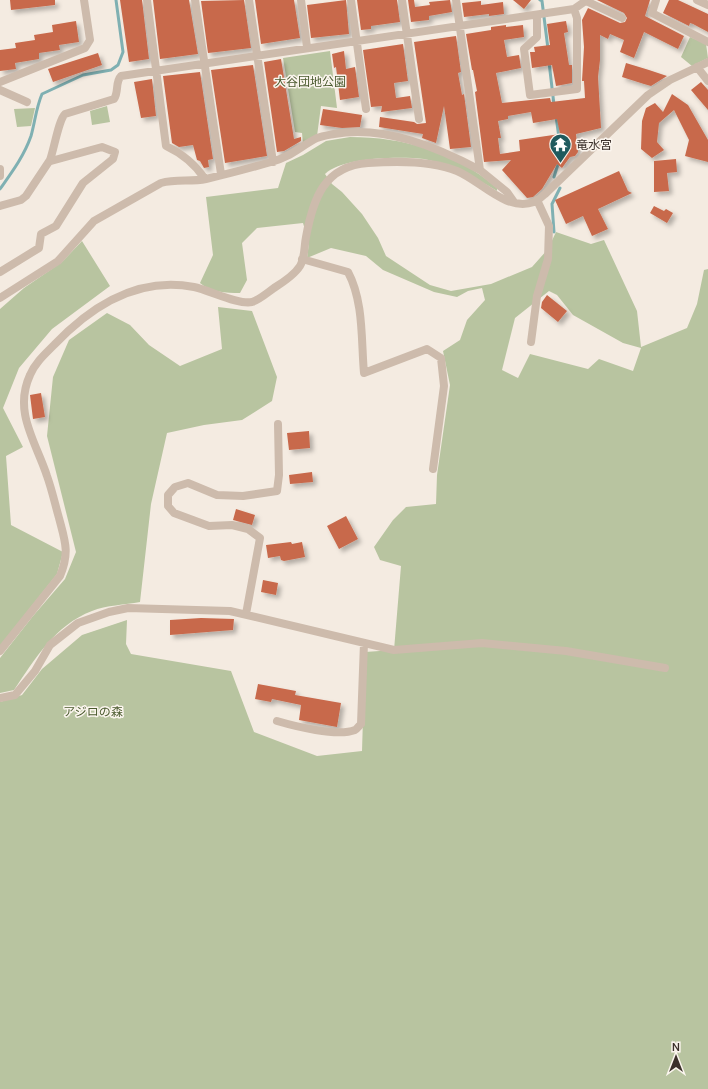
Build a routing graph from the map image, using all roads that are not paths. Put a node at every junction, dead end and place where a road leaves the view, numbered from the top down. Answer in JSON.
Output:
{"nodes":[{"id":1,"x":84,"y":0,"type":"edge"},
{"id":2,"x":147,"y":0,"type":"edge"},
{"id":3,"x":195,"y":0,"type":"edge"},
{"id":4,"x":249,"y":0,"type":"edge"},
{"id":5,"x":301,"y":0,"type":"edge"},
{"id":6,"x":350,"y":0,"type":"edge"},
{"id":7,"x":402,"y":0,"type":"edge"},
{"id":8,"x":456,"y":0,"type":"edge"},
{"id":9,"x":656,"y":0,"type":"edge"},
{"id":10,"x":697,"y":0,"type":"edge"},
{"id":11,"x":587,"y":1,"type":"edge"},
{"id":12,"x":708,"y":5,"type":"edge"},
{"id":13,"x":574,"y":9,"type":"junction"},
{"id":14,"x":537,"y":14,"type":"junction"},
{"id":15,"x":622,"y":18,"type":"dead end"},
{"id":16,"x":459,"y":26,"type":"junction"},
{"id":17,"x":406,"y":33,"type":"junction"},
{"id":18,"x":357,"y":40,"type":"junction"},
{"id":19,"x":708,"y":42,"type":"edge"},
{"id":20,"x":307,"y":47,"type":"junction"},
{"id":21,"x":257,"y":55,"type":"junction"},
{"id":22,"x":708,"y":62,"type":"edge"},
{"id":23,"x":204,"y":63,"type":"junction"},
{"id":24,"x":697,"y":67,"type":"junction"},
{"id":25,"x":156,"y":70,"type":"junction"},
{"id":26,"x":708,"y":81,"type":"edge"},
{"id":27,"x":0,"y":82,"type":"edge"},
{"id":28,"x":0,"y":90,"type":"edge"},
{"id":29,"x":27,"y":102,"type":"dead end"},
{"id":30,"x":366,"y":109,"type":"dead end"},
{"id":31,"x":419,"y":119,"type":"dead end"},
{"id":32,"x":50,"y":160,"type":"junction"},
{"id":33,"x":273,"y":162,"type":"junction"},
{"id":34,"x":0,"y":169,"type":"edge"},
{"id":35,"x":480,"y":170,"type":"junction"},
{"id":36,"x":221,"y":174,"type":"junction"},
{"id":37,"x":0,"y":176,"type":"edge"},
{"id":38,"x":205,"y":179,"type":"junction"},
{"id":39,"x":537,"y":200,"type":"junction"},
{"id":40,"x":515,"y":203,"type":"junction"},
{"id":41,"x":0,"y":206,"type":"edge"},
{"id":42,"x":302,"y":259,"type":"junction"},
{"id":43,"x":0,"y":272,"type":"edge"},
{"id":44,"x":0,"y":298,"type":"edge"},
{"id":45,"x":531,"y":342,"type":"dead end"},
{"id":46,"x":278,"y":424,"type":"dead end"},
{"id":47,"x":433,"y":469,"type":"dead end"},
{"id":48,"x":246,"y":614,"type":"junction"},
{"id":49,"x":364,"y":643,"type":"junction"},
{"id":50,"x":0,"y":651,"type":"edge"},
{"id":51,"x":665,"y":668,"type":"dead end"},
{"id":52,"x":0,"y":698,"type":"edge"},
{"id":53,"x":277,"y":721,"type":"dead end"}],
"edges":[{"from":1,"to":27,"type":"street"},
{"from":2,"to":25,"type":"street"},
{"from":3,"to":23,"type":"street"},
{"from":4,"to":21,"type":"street"},
{"from":5,"to":20,"type":"street"},
{"from":6,"to":18,"type":"street"},
{"from":7,"to":17,"type":"street"},
{"from":8,"to":16,"type":"street"},
{"from":9,"to":19,"type":"street"},
{"from":10,"to":12,"type":"street"},
{"from":11,"to":13,"type":"street"},
{"from":11,"to":15,"type":"street"},
{"from":13,"to":14,"type":"street"},
{"from":13,"to":14,"type":"street"},
{"from":14,"to":16,"type":"street"},
{"from":16,"to":17,"type":"street"},
{"from":16,"to":35,"type":"street"},
{"from":17,"to":18,"type":"street"},
{"from":17,"to":31,"type":"street"},
{"from":18,"to":20,"type":"street"},
{"from":18,"to":30,"type":"street"},
{"from":20,"to":21,"type":"street"},
{"from":21,"to":23,"type":"street"},
{"from":21,"to":33,"type":"street"},
{"from":22,"to":24,"type":"street"},
{"from":23,"to":25,"type":"street"},
{"from":23,"to":36,"type":"street"},
{"from":24,"to":26,"type":"street"},
{"from":24,"to":39,"type":"street"},
{"from":25,"to":32,"type":"street"},
{"from":25,"to":38,"type":"street"},
{"from":28,"to":29,"type":"street"},
{"from":32,"to":41,"type":"street"},
{"from":32,"to":43,"type":"street"},
{"from":33,"to":35,"type":"street"},
{"from":33,"to":36,"type":"street"},
{"from":34,"to":37,"type":"street"},
{"from":35,"to":40,"type":"street"},
{"from":36,"to":38,"type":"street"},
{"from":38,"to":44,"type":"street"},
{"from":39,"to":40,"type":"street"},
{"from":39,"to":45,"type":"street"},
{"from":40,"to":42,"type":"street"},
{"from":42,"to":47,"type":"street"},
{"from":42,"to":50,"type":"street"},
{"from":46,"to":48,"type":"street"},
{"from":48,"to":49,"type":"street"},
{"from":48,"to":52,"type":"street"},
{"from":49,"to":51,"type":"street"},
{"from":49,"to":53,"type":"street"}]}
